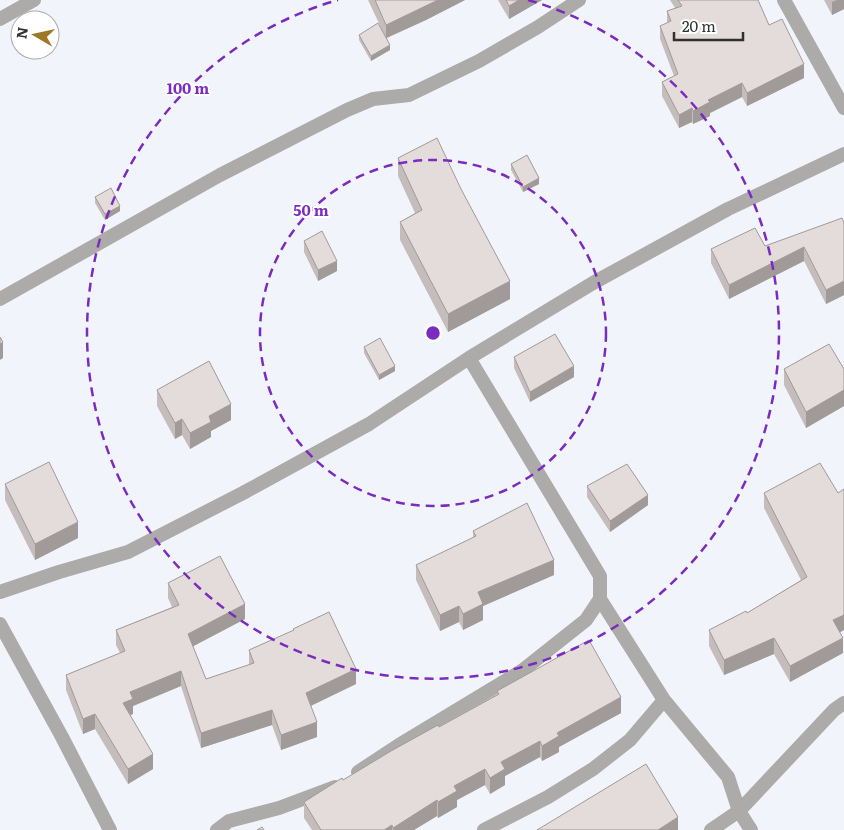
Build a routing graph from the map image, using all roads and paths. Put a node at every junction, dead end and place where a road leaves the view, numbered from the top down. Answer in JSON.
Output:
{"nodes":[{"id":1,"x":34,"y":0,"type":"edge"},
{"id":2,"x":579,"y":0,"type":"edge"},
{"id":3,"x":784,"y":0,"type":"edge"},
{"id":4,"x":0,"y":19,"type":"edge"},
{"id":5,"x":844,"y":108,"type":"edge"},
{"id":6,"x":844,"y":154,"type":"edge"},
{"id":7,"x":0,"y":299,"type":"edge"},
{"id":8,"x":469,"y":358,"type":"junction"},
{"id":9,"x":0,"y":592,"type":"edge"},
{"id":10,"x":600,"y":599,"type":"junction"},
{"id":11,"x":0,"y":624,"type":"edge"},
{"id":12,"x":664,"y":700,"type":"junction"},
{"id":13,"x":844,"y":703,"type":"edge"},
{"id":14,"x":738,"y":811,"type":"junction"},
{"id":15,"x":110,"y":830,"type":"edge"},
{"id":16,"x":217,"y":830,"type":"edge"},
{"id":17,"x":484,"y":830,"type":"edge"},
{"id":18,"x":711,"y":830,"type":"edge"},
{"id":19,"x":751,"y":830,"type":"edge"}],
"edges":[{"from":1,"to":4,"type":"street"},
{"from":2,"to":7,"type":"street"},
{"from":3,"to":5,"type":"street"},
{"from":6,"to":8,"type":"street"},
{"from":8,"to":9,"type":"street"},
{"from":8,"to":10,"type":"street"},
{"from":10,"to":12,"type":"street"},
{"from":10,"to":16,"type":"street"},
{"from":11,"to":15,"type":"street"},
{"from":12,"to":14,"type":"street"},
{"from":12,"to":17,"type":"street"},
{"from":13,"to":14,"type":"street"},
{"from":14,"to":18,"type":"street"},
{"from":14,"to":19,"type":"street"}]}
